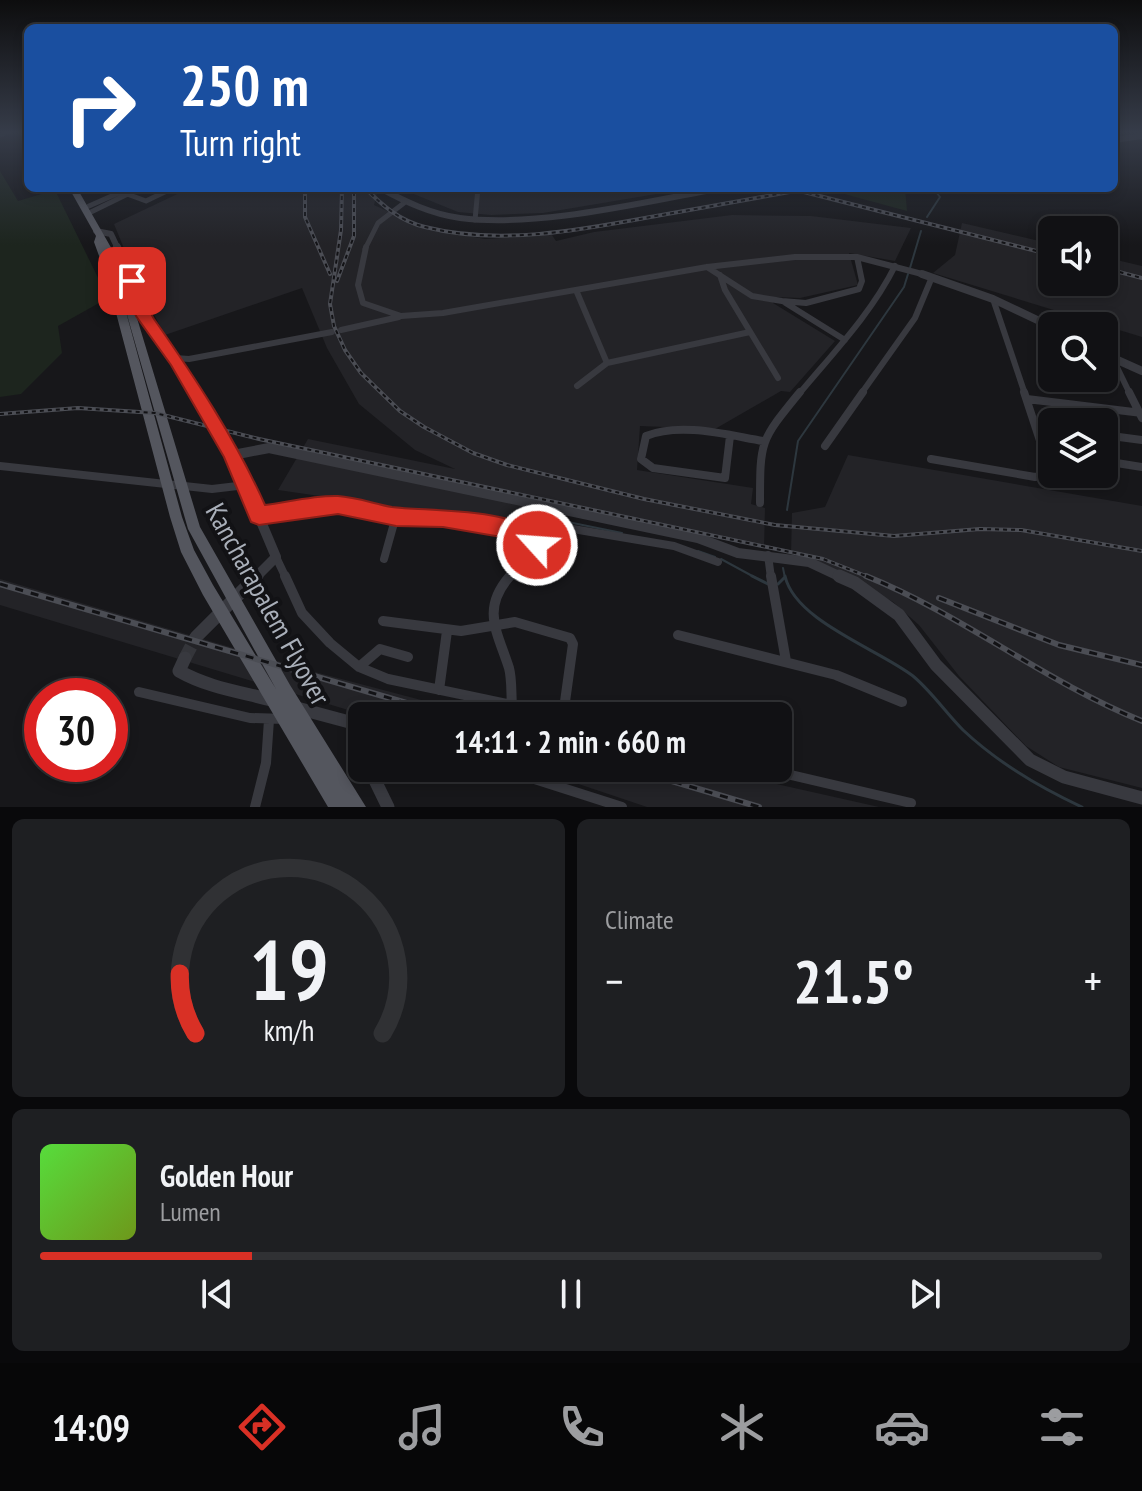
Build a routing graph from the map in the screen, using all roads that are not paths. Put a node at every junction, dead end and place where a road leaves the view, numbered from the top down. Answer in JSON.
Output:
{"nodes":[{"id":1,"x":68,"y":192,"type":"edge"},
{"id":2,"x":78,"y":192,"type":"edge"},
{"id":3,"x":79,"y":192,"type":"edge"},
{"id":4,"x":165,"y":192,"type":"edge"},
{"id":5,"x":386,"y":192,"type":"edge"},
{"id":6,"x":478,"y":192,"type":"edge"},
{"id":7,"x":697,"y":192,"type":"edge"},
{"id":8,"x":123,"y":193,"type":"edge"},
{"id":9,"x":404,"y":203,"type":"junction"},
{"id":10,"x":90,"y":209,"type":"junction"},
{"id":11,"x":475,"y":220,"type":"junction"},
{"id":12,"x":99,"y":236,"type":"junction"},
{"id":13,"x":857,"y":257,"type":"junction"},
{"id":14,"x":707,"y":267,"type":"junction"},
{"id":15,"x":898,"y":267,"type":"junction"},
{"id":16,"x":922,"y":274,"type":"joint"},
{"id":17,"x":720,"y":275,"type":"junction"},
{"id":18,"x":932,"y":277,"type":"junction"},
{"id":19,"x":576,"y":290,"type":"junction"},
{"id":20,"x":993,"y":299,"type":"junction"},
{"id":21,"x":782,"y":301,"type":"junction"},
{"id":22,"x":401,"y":316,"type":"junction"},
{"id":23,"x":1038,"y":320,"type":"edge"},
{"id":24,"x":341,"y":330,"type":"dead end"},
{"id":25,"x":332,"y":332,"type":"dead end"},
{"id":26,"x":750,"y":332,"type":"junction"},
{"id":27,"x":845,"y":340,"type":"junction"},
{"id":28,"x":1118,"y":360,"type":"edge"},
{"id":29,"x":178,"y":362,"type":"junction"},
{"id":30,"x":607,"y":363,"type":"junction"},
{"id":31,"x":1142,"y":371,"type":"edge"},
{"id":32,"x":1118,"y":374,"type":"edge"},
{"id":33,"x":778,"y":378,"type":"dead end"},
{"id":34,"x":577,"y":386,"type":"dead end"},
{"id":35,"x":1027,"y":399,"type":"junction"},
{"id":36,"x":1141,"y":415,"type":"edge"},
{"id":37,"x":1036,"y":425,"type":"joint"},
{"id":38,"x":1038,"y":429,"type":"edge"},
{"id":39,"x":730,"y":436,"type":"junction"},
{"id":40,"x":1118,"y":437,"type":"edge"},
{"id":41,"x":1142,"y":440,"type":"edge"},
{"id":42,"x":763,"y":441,"type":"junction"},
{"id":43,"x":825,"y":446,"type":"dead end"},
{"id":44,"x":233,"y":455,"type":"junction"},
{"id":45,"x":931,"y":459,"type":"dead end"},
{"id":46,"x":1118,"y":463,"type":"edge"},
{"id":47,"x":0,"y":466,"type":"edge"},
{"id":48,"x":1142,"y":467,"type":"edge"},
{"id":49,"x":1038,"y":475,"type":"edge"},
{"id":50,"x":246,"y":485,"type":"junction"},
{"id":51,"x":760,"y":503,"type":"dead end"},
{"id":52,"x":554,"y":512,"type":"junction"},
{"id":53,"x":259,"y":515,"type":"junction"},
{"id":54,"x":396,"y":516,"type":"junction"},
{"id":55,"x":537,"y":545,"type":"junction"},
{"id":56,"x":773,"y":555,"type":"junction"},
{"id":57,"x":276,"y":557,"type":"junction"},
{"id":58,"x":384,"y":559,"type":"dead end"},
{"id":59,"x":718,"y":562,"type":"dead end"},
{"id":60,"x":383,"y":621,"type":"dead end"},
{"id":61,"x":495,"y":626,"type":"junction"},
{"id":62,"x":447,"y":631,"type":"junction"},
{"id":63,"x":678,"y":635,"type":"dead end"},
{"id":64,"x":196,"y":637,"type":"tunnel mouth"},
{"id":65,"x":408,"y":657,"type":"dead end"},
{"id":66,"x":185,"y":658,"type":"dead end"},
{"id":67,"x":786,"y":661,"type":"junction"},
{"id":68,"x":359,"y":667,"type":"junction"},
{"id":69,"x":439,"y":690,"type":"junction"},
{"id":70,"x":139,"y":692,"type":"dead end"},
{"id":71,"x":494,"y":702,"type":"edge"},
{"id":72,"x":508,"y":702,"type":"edge"},
{"id":73,"x":566,"y":702,"type":"edge"},
{"id":74,"x":902,"y":702,"type":"dead end"},
{"id":75,"x":327,"y":717,"type":"junction"},
{"id":76,"x":269,"y":720,"type":"junction"},
{"id":77,"x":348,"y":722,"type":"edge"},
{"id":78,"x":792,"y":775,"type":"edge"},
{"id":79,"x":376,"y":782,"type":"edge"},
{"id":80,"x":548,"y":782,"type":"edge"},
{"id":81,"x":1142,"y":798,"type":"edge"},
{"id":82,"x":911,"y":803,"type":"dead end"},
{"id":83,"x":255,"y":807,"type":"edge"},
{"id":84,"x":338,"y":807,"type":"edge"},
{"id":85,"x":357,"y":807,"type":"edge"},
{"id":86,"x":388,"y":807,"type":"edge"},
{"id":87,"x":622,"y":807,"type":"edge"}],
"edges":[{"from":1,"to":12,"type":"main road"},
{"from":2,"to":12,"type":"main road"},
{"from":3,"to":10,"type":"main road"},
{"from":4,"to":8,"type":"street"},
{"from":5,"to":9,"type":"street"},
{"from":6,"to":11,"type":"street"},
{"from":7,"to":11,"type":"street"},
{"from":8,"to":10,"type":"street"},
{"from":9,"to":11,"type":"street"},
{"from":9,"to":22,"type":"street"},
{"from":10,"to":12,"type":"main road"},
{"from":12,"to":29,"type":"street"},
{"from":12,"to":84,"type":"main road","name":"Kancharapalem Flyover"},
{"from":12,"to":85,"type":"main road","name":"Kancharapalem Flyover"},
{"from":13,"to":14,"type":"street"},
{"from":13,"to":15,"type":"street"},
{"from":13,"to":21,"type":"street"},
{"from":14,"to":17,"type":"street"},
{"from":14,"to":19,"type":"street"},
{"from":15,"to":16,"type":"street"},
{"from":15,"to":27,"type":"street"},
{"from":16,"to":18,"type":"street"},
{"from":17,"to":21,"type":"street"},
{"from":17,"to":26,"type":"street"},
{"from":18,"to":20,"type":"street"},
{"from":18,"to":43,"type":"street"},
{"from":19,"to":22,"type":"street"},
{"from":19,"to":30,"type":"street"},
{"from":20,"to":23,"type":"street"},
{"from":20,"to":35,"type":"street"},
{"from":21,"to":27,"type":"street"},
{"from":22,"to":24,"type":"street"},
{"from":25,"to":29,"type":"street"},
{"from":26,"to":30,"type":"street"},
{"from":26,"to":33,"type":"street"},
{"from":27,"to":42,"type":"street"},
{"from":28,"to":31,"type":"street"},
{"from":29,"to":44,"type":"street"},
{"from":30,"to":34,"type":"street"},
{"from":32,"to":36,"type":"street"},
{"from":35,"to":36,"type":"street"},
{"from":35,"to":37,"type":"street"},
{"from":37,"to":38,"type":"street"},
{"from":39,"to":39,"type":"street"},
{"from":39,"to":42,"type":"street"},
{"from":40,"to":41,"type":"street"},
{"from":42,"to":51,"type":"street"},
{"from":44,"to":50,"type":"street"},
{"from":44,"to":52,"type":"street"},
{"from":45,"to":49,"type":"street"},
{"from":46,"to":48,"type":"street"},
{"from":47,"to":50,"type":"street"},
{"from":50,"to":53,"type":"street"},
{"from":52,"to":55,"type":"street"},
{"from":52,"to":56,"type":"street"},
{"from":52,"to":59,"type":"street"},
{"from":53,"to":54,"type":"street"},
{"from":53,"to":57,"type":"street"},
{"from":54,"to":55,"type":"street"},
{"from":54,"to":58,"type":"street"},
{"from":55,"to":61,"type":"street"},
{"from":56,"to":67,"type":"street"},
{"from":56,"to":81,"type":"street"},
{"from":57,"to":64,"type":"street"},
{"from":57,"to":68,"type":"street"},
{"from":60,"to":62,"type":"street"},
{"from":61,"to":62,"type":"street"},
{"from":61,"to":72,"type":"street"},
{"from":61,"to":73,"type":"street"},
{"from":62,"to":69,"type":"street"},
{"from":63,"to":67,"type":"street"},
{"from":65,"to":68,"type":"street"},
{"from":66,"to":75,"type":"street"},
{"from":67,"to":74,"type":"street"},
{"from":68,"to":69,"type":"street"},
{"from":69,"to":71,"type":"street"},
{"from":70,"to":76,"type":"street"},
{"from":75,"to":76,"type":"street"},
{"from":75,"to":77,"type":"street"},
{"from":76,"to":83,"type":"street"},
{"from":78,"to":82,"type":"street"},
{"from":79,"to":86,"type":"street"},
{"from":80,"to":87,"type":"street"}]}
